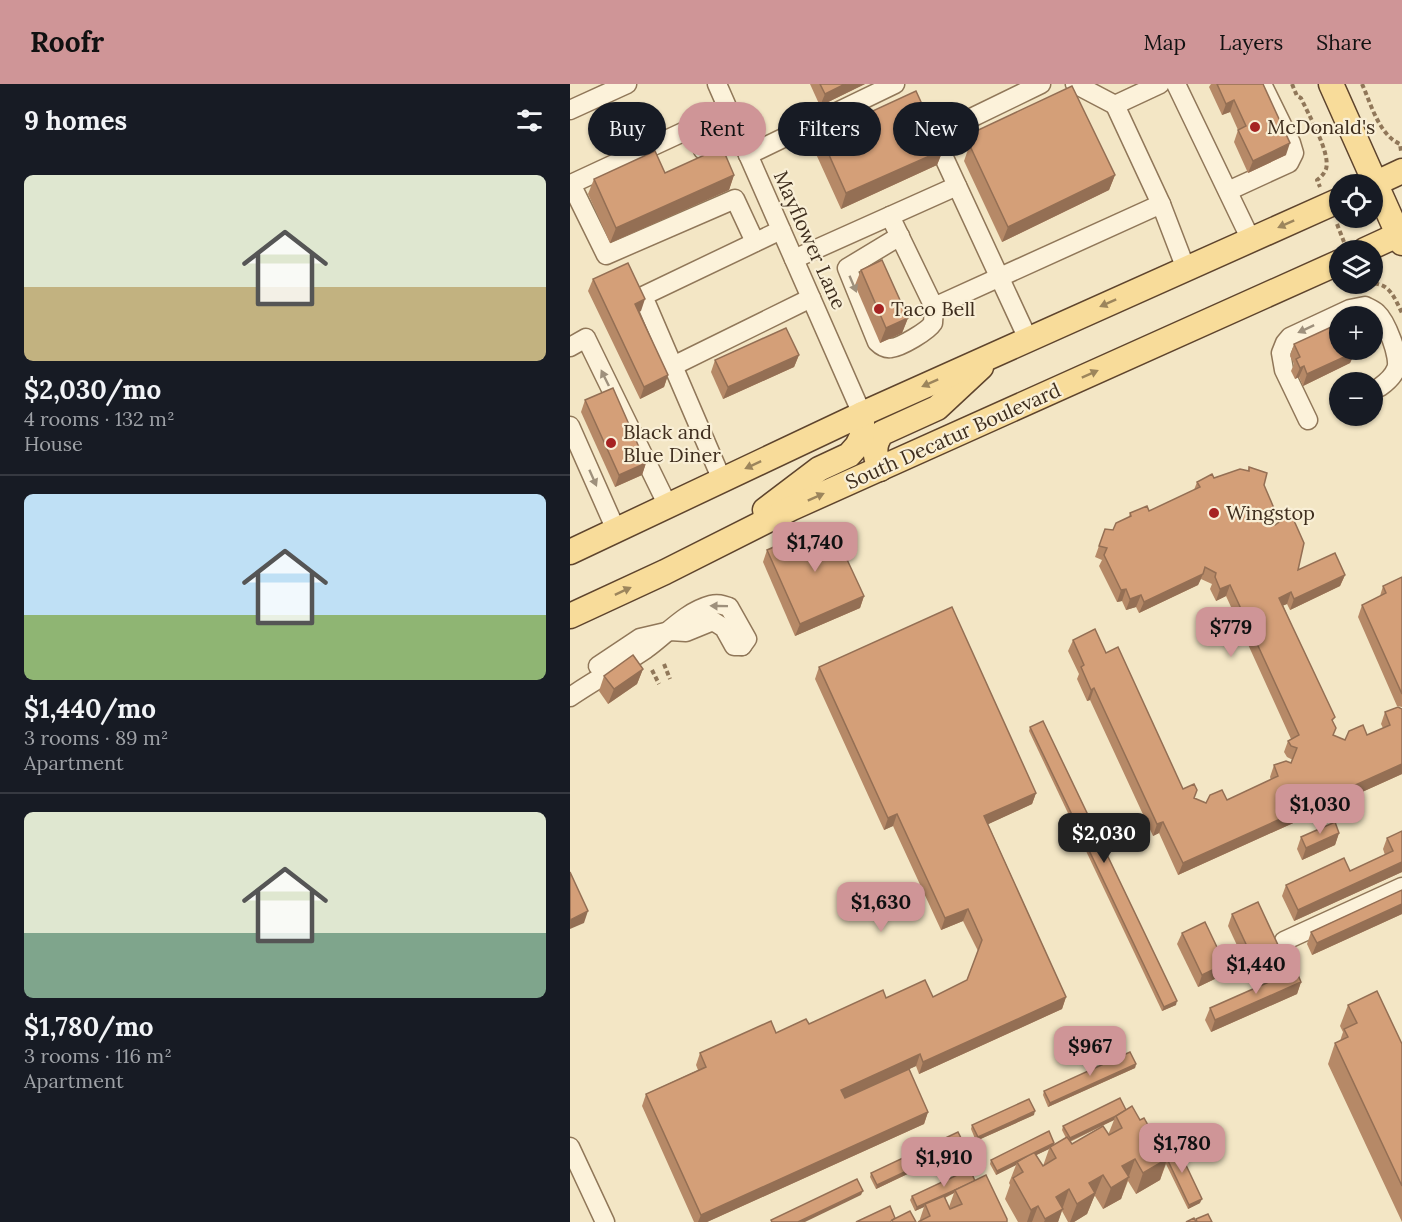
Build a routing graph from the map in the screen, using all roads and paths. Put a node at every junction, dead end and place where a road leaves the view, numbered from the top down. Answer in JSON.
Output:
{"nodes":[{"id":1,"x":627,"y":84,"type":"edge"},
{"id":2,"x":717,"y":84,"type":"edge"},
{"id":3,"x":895,"y":84,"type":"edge"},
{"id":4,"x":1041,"y":84,"type":"edge"},
{"id":5,"x":1075,"y":84,"type":"edge"},
{"id":6,"x":1160,"y":84,"type":"edge"},
{"id":7,"x":1176,"y":84,"type":"edge"},
{"id":8,"x":1262,"y":84,"type":"edge"},
{"id":9,"x":1292,"y":84,"type":"edge"},
{"id":10,"x":1331,"y":84,"type":"edge"},
{"id":11,"x":1362,"y":84,"type":"edge"},
{"id":12,"x":1124,"y":95,"type":"edge"},
{"id":13,"x":725,"y":102,"type":"edge"},
{"id":14,"x":570,"y":110,"type":"edge"},
{"id":15,"x":678,"y":134,"type":"edge"},
{"id":16,"x":1400,"y":144,"type":"dead end"},
{"id":17,"x":766,"y":146,"type":"edge"},
{"id":18,"x":748,"y":156,"type":"edge"},
{"id":19,"x":1402,"y":171,"type":"edge"},
{"id":20,"x":1370,"y":174,"type":"edge"},
{"id":21,"x":1317,"y":180,"type":"dead end"},
{"id":22,"x":1383,"y":180,"type":"edge"},
{"id":23,"x":957,"y":186,"type":"junction"},
{"id":24,"x":1228,"y":191,"type":"junction"},
{"id":25,"x":1383,"y":202,"type":"edge"},
{"id":26,"x":1161,"y":204,"type":"junction"},
{"id":27,"x":1329,"y":205,"type":"edge"},
{"id":28,"x":890,"y":216,"type":"junction"},
{"id":29,"x":781,"y":230,"type":"junction"},
{"id":30,"x":900,"y":236,"type":"junction"},
{"id":31,"x":1401,"y":237,"type":"edge"},
{"id":32,"x":1251,"y":240,"type":"junction"},
{"id":33,"x":756,"y":242,"type":"junction"},
{"id":34,"x":1383,"y":244,"type":"edge"},
{"id":35,"x":794,"y":258,"type":"junction"},
{"id":36,"x":1329,"y":267,"type":"edge"},
{"id":37,"x":1186,"y":269,"type":"junction"},
{"id":38,"x":999,"y":278,"type":"junction"},
{"id":39,"x":1383,"y":286,"type":"edge"},
{"id":40,"x":811,"y":298,"type":"junction"},
{"id":41,"x":934,"y":307,"type":"junction"},
{"id":42,"x":1402,"y":314,"type":"edge"},
{"id":43,"x":1028,"y":339,"type":"junction"},
{"id":44,"x":570,"y":347,"type":"edge"},
{"id":45,"x":993,"y":355,"type":"junction"},
{"id":46,"x":673,"y":366,"type":"junction"},
{"id":47,"x":1383,"y":385,"type":"edge"},
{"id":48,"x":862,"y":414,"type":"junction"},
{"id":49,"x":1308,"y":420,"type":"dead end"},
{"id":50,"x":570,"y":426,"type":"edge"},
{"id":51,"x":880,"y":469,"type":"junction"},
{"id":52,"x":722,"y":480,"type":"junction"},
{"id":53,"x":668,"y":506,"type":"junction"},
{"id":54,"x":616,"y":530,"type":"junction"},
{"id":55,"x":726,"y":541,"type":"junction"},
{"id":56,"x":571,"y":550,"type":"edge"},
{"id":57,"x":570,"y":616,"type":"edge"},
{"id":58,"x":745,"y":652,"type":"dead end"},
{"id":59,"x":664,"y":664,"type":"dead end"},
{"id":60,"x":652,"y":670,"type":"dead end"},
{"id":61,"x":670,"y":679,"type":"dead end"},
{"id":62,"x":658,"y":684,"type":"dead end"},
{"id":63,"x":571,"y":691,"type":"edge"},
{"id":64,"x":1402,"y":887,"type":"edge"},
{"id":65,"x":1284,"y":941,"type":"dead end"},
{"id":66,"x":570,"y":1147,"type":"edge"},
{"id":67,"x":604,"y":1222,"type":"edge"}],
"edges":[{"from":1,"to":14,"type":"street"},
{"from":2,"to":13,"type":"street","name":"Mayflower Lane"},
{"from":3,"to":17,"type":"street"},
{"from":4,"to":23,"type":"street"},
{"from":5,"to":12,"type":"street"},
{"from":6,"to":12,"type":"street"},
{"from":7,"to":24,"type":"street"},
{"from":8,"to":24,"type":"street"},
{"from":9,"to":21,"type":"path"},
{"from":10,"to":20,"type":"main road"},
{"from":11,"to":16,"type":"path"},
{"from":12,"to":26,"type":"street"},
{"from":15,"to":33,"type":"street"},
{"from":18,"to":29,"type":"street","name":"Mayflower Lane"},
{"from":19,"to":22,"type":"main road"},
{"from":23,"to":28,"type":"street"},
{"from":23,"to":38,"type":"street"},
{"from":24,"to":32,"type":"street"},
{"from":25,"to":31,"type":"main road"},
{"from":26,"to":37,"type":"street"},
{"from":26,"to":38,"type":"street"},
{"from":27,"to":32,"type":"main road","one_way":true},
{"from":28,"to":30,"type":"street"},
{"from":28,"to":35,"type":"street"},
{"from":29,"to":33,"type":"street"},
{"from":29,"to":35,"type":"street","name":"Mayflower Lane"},
{"from":30,"to":41,"type":"street"},
{"from":30,"to":41,"type":"street","one_way":true},
{"from":31,"to":34,"type":"main road"},
{"from":32,"to":37,"type":"main road"},
{"from":33,"to":46,"type":"street"},
{"from":35,"to":40,"type":"street","name":"Mayflower Lane"},
{"from":51,"to":36,"type":"main road","name":"South Decatur Boulevard","one_way":true},
{"from":37,"to":43,"type":"main road","one_way":true},
{"from":38,"to":41,"type":"street"},
{"from":38,"to":43,"type":"street"},
{"from":39,"to":42,"type":"path"},
{"from":40,"to":46,"type":"street"},
{"from":40,"to":48,"type":"street","name":"Mayflower Lane"},
{"from":43,"to":45,"type":"main road"},
{"from":53,"to":44,"type":"street","one_way":true},
{"from":45,"to":48,"type":"main road","one_way":true},
{"from":45,"to":51,"type":"main road"},
{"from":46,"to":52,"type":"street"},
{"from":47,"to":49,"type":"street","one_way":true},
{"from":48,"to":52,"type":"main road","one_way":true},
{"from":48,"to":55,"type":"main road"},
{"from":50,"to":54,"type":"street","one_way":true},
{"from":55,"to":51,"type":"main road","name":"South Decatur Boulevard","one_way":true},
{"from":52,"to":53,"type":"main road"},
{"from":53,"to":54,"type":"main road"},
{"from":54,"to":56,"type":"main road"},
{"from":57,"to":55,"type":"main road","name":"South Decatur Boulevard","one_way":true},
{"from":58,"to":63,"type":"street","one_way":true},
{"from":59,"to":61,"type":"path"},
{"from":60,"to":62,"type":"path"},
{"from":64,"to":65,"type":"street"},
{"from":66,"to":67,"type":"street"}]}
